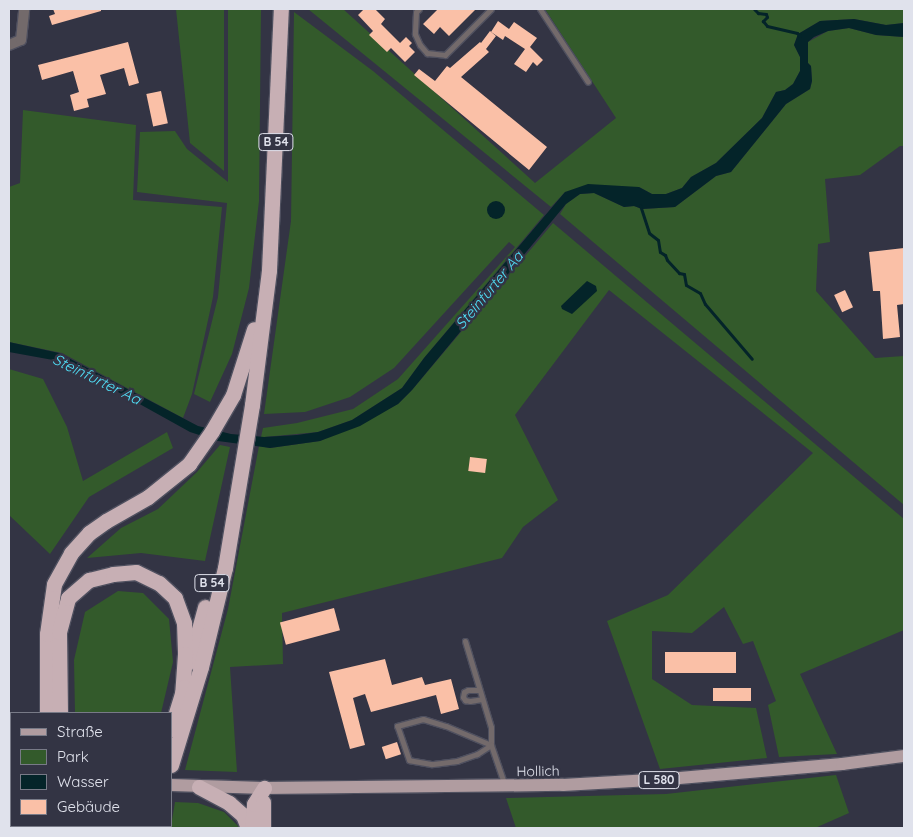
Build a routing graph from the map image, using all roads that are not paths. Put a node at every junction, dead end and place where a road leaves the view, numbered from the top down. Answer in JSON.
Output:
{"nodes":[{"id":1,"x":24,"y":9,"type":"edge"},
{"id":2,"x":419,"y":9,"type":"edge"},
{"id":3,"x":491,"y":9,"type":"edge"},
{"id":4,"x":540,"y":9,"type":"edge"},
{"id":5,"x":281,"y":12,"type":"edge"},
{"id":6,"x":9,"y":45,"type":"edge"},
{"id":7,"x":588,"y":82,"type":"dead end"},
{"id":8,"x":269,"y":270,"type":"junction"},
{"id":9,"x":242,"y":471,"type":"junction"},
{"id":10,"x":465,"y":640,"type":"dead end"},
{"id":11,"x":479,"y":690,"type":"junction"},
{"id":12,"x":182,"y":696,"type":"junction"},
{"id":13,"x":482,"y":699,"type":"junction"},
{"id":14,"x":47,"y":712,"type":"edge"},
{"id":15,"x":60,"y":712,"type":"edge"},
{"id":16,"x":172,"y":726,"type":"edge"},
{"id":17,"x":491,"y":745,"type":"junction"},
{"id":18,"x":904,"y":756,"type":"edge"},
{"id":19,"x":172,"y":762,"type":"edge"},
{"id":20,"x":172,"y":785,"type":"edge"},
{"id":21,"x":505,"y":786,"type":"junction"},
{"id":22,"x":199,"y":787,"type":"junction"},
{"id":23,"x":264,"y":788,"type":"junction"},
{"id":24,"x":250,"y":828,"type":"edge"},
{"id":25,"x":263,"y":828,"type":"edge"}],
"edges":[{"from":1,"to":6,"type":"street"},
{"from":2,"to":3,"type":"lane"},
{"from":4,"to":7,"type":"lane"},
{"from":5,"to":8,"type":"highway","number":"B 54"},
{"from":8,"to":9,"type":"highway","number":"B 54"},
{"from":8,"to":14,"type":"highway"},
{"from":9,"to":12,"type":"highway","number":"B 54"},
{"from":9,"to":19,"type":"highway","number":"B 54"},
{"from":10,"to":11,"type":"lane"},
{"from":11,"to":13,"type":"lane"},
{"from":11,"to":13,"type":"lane"},
{"from":12,"to":15,"type":"highway"},
{"from":12,"to":16,"type":"highway","number":"B 54"},
{"from":13,"to":17,"type":"lane"},
{"from":17,"to":17,"type":"lane"},
{"from":17,"to":21,"type":"lane"},
{"from":18,"to":21,"type":"main road","name":"Hollich","number":"L 580"},
{"from":20,"to":22,"type":"main road","name":"Hollich","number":"L 580"},
{"from":21,"to":23,"type":"main road","name":"Hollich","number":"L 580"},
{"from":22,"to":23,"type":"main road","name":"Hollich","number":"L 580"},
{"from":22,"to":24,"type":"highway"},
{"from":23,"to":24,"type":"highway"},
{"from":23,"to":25,"type":"highway"}]}
